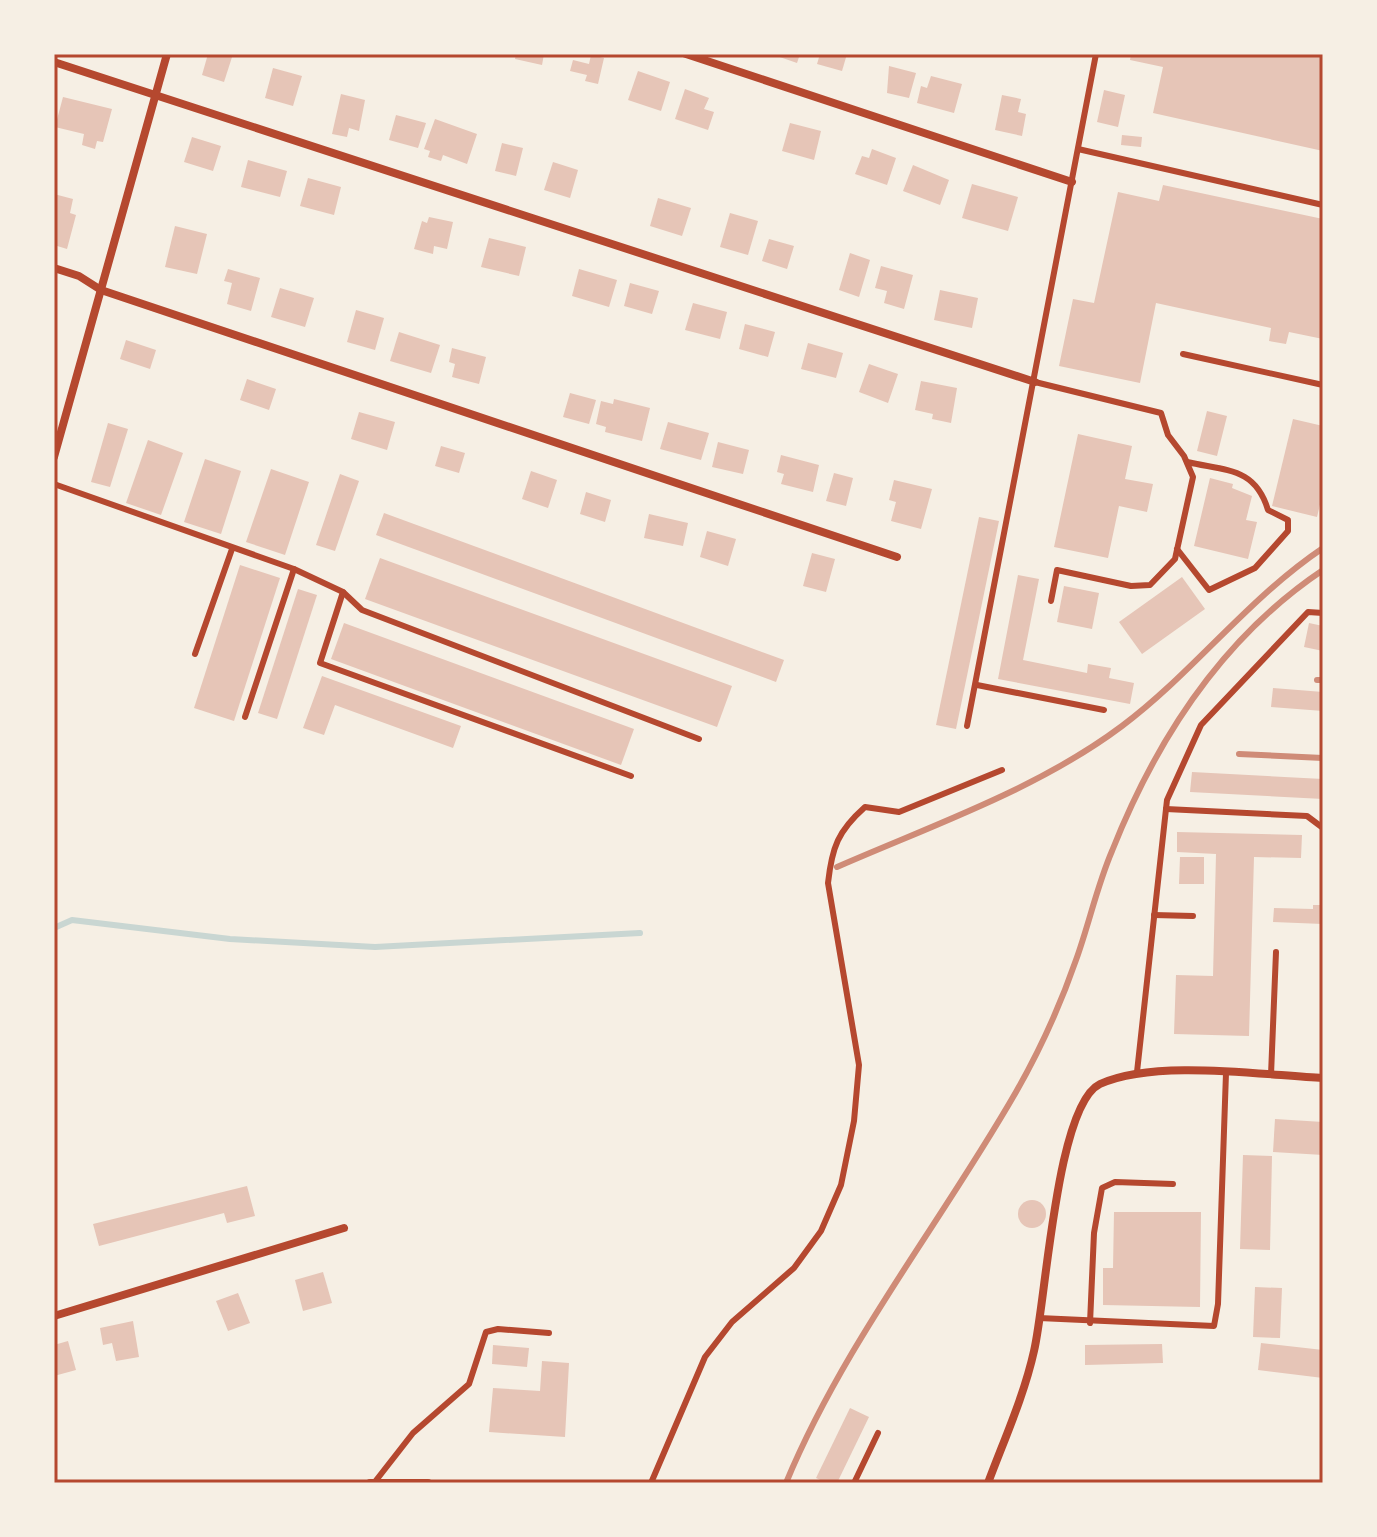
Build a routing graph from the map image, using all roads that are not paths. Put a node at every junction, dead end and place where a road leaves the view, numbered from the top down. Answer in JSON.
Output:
{"nodes":[{"id":1,"x":167,"y":54,"type":"edge"},
{"id":2,"x":686,"y":54,"type":"edge"},
{"id":3,"x":1096,"y":54,"type":"edge"},
{"id":4,"x":54,"y":62,"type":"edge"},
{"id":5,"x":155,"y":94,"type":"junction"},
{"id":6,"x":1078,"y":149,"type":"junction"},
{"id":7,"x":1072,"y":182,"type":"junction"},
{"id":8,"x":1323,"y":205,"type":"edge"},
{"id":9,"x":54,"y":268,"type":"edge"},
{"id":10,"x":101,"y":290,"type":"junction"},
{"id":11,"x":1183,"y":354,"type":"dead end"},
{"id":12,"x":1035,"y":382,"type":"junction"},
{"id":13,"x":1323,"y":385,"type":"edge"},
{"id":14,"x":54,"y":457,"type":"edge"},
{"id":15,"x":1187,"y":462,"type":"junction"},
{"id":16,"x":54,"y":484,"type":"edge"},
{"id":17,"x":232,"y":549,"type":"junction"},
{"id":18,"x":1177,"y":549,"type":"junction"},
{"id":19,"x":897,"y":557,"type":"dead end"},
{"id":20,"x":294,"y":569,"type":"junction"},
{"id":21,"x":343,"y":592,"type":"junction"},
{"id":22,"x":1051,"y":601,"type":"dead end"},
{"id":23,"x":1323,"y":613,"type":"edge"},
{"id":24,"x":195,"y":654,"type":"dead end"},
{"id":25,"x":977,"y":685,"type":"junction"},
{"id":26,"x":1104,"y":710,"type":"dead end"},
{"id":27,"x":245,"y":717,"type":"dead end"},
{"id":28,"x":967,"y":726,"type":"dead end"},
{"id":29,"x":699,"y":739,"type":"dead end"},
{"id":30,"x":1002,"y":770,"type":"dead end"},
{"id":31,"x":631,"y":776,"type":"dead end"},
{"id":32,"x":1166,"y":809,"type":"junction"},
{"id":33,"x":1323,"y":828,"type":"edge"},
{"id":34,"x":1154,"y":915,"type":"junction"},
{"id":35,"x":1193,"y":916,"type":"dead end"},
{"id":36,"x":1276,"y":952,"type":"dead end"},
{"id":37,"x":1137,"y":1072,"type":"junction"},
{"id":38,"x":1226,"y":1073,"type":"junction"},
{"id":39,"x":1271,"y":1075,"type":"junction"},
{"id":40,"x":1323,"y":1078,"type":"edge"},
{"id":41,"x":1173,"y":1184,"type":"dead end"},
{"id":42,"x":344,"y":1228,"type":"dead end"},
{"id":43,"x":54,"y":1316,"type":"edge"},
{"id":44,"x":1039,"y":1318,"type":"junction"},
{"id":45,"x":1090,"y":1323,"type":"junction"},
{"id":46,"x":549,"y":1333,"type":"dead end"},
{"id":47,"x":878,"y":1433,"type":"dead end"},
{"id":48,"x":372,"y":1483,"type":"edge"},
{"id":49,"x":428,"y":1483,"type":"edge"},
{"id":50,"x":651,"y":1483,"type":"edge"},
{"id":51,"x":859,"y":1483,"type":"edge"},
{"id":52,"x":988,"y":1483,"type":"edge"}],
"edges":[{"from":1,"to":5,"type":"street"},
{"from":2,"to":7,"type":"street"},
{"from":3,"to":6,"type":"lane"},
{"from":4,"to":5,"type":"street"},
{"from":5,"to":10,"type":"street"},
{"from":5,"to":12,"type":"street"},
{"from":6,"to":7,"type":"lane"},
{"from":6,"to":8,"type":"lane"},
{"from":7,"to":12,"type":"lane"},
{"from":9,"to":10,"type":"street"},
{"from":10,"to":14,"type":"street"},
{"from":10,"to":19,"type":"street"},
{"from":11,"to":13,"type":"lane"},
{"from":12,"to":15,"type":"lane"},
{"from":12,"to":25,"type":"lane"},
{"from":15,"to":18,"type":"lane"},
{"from":15,"to":18,"type":"lane"},
{"from":16,"to":17,"type":"lane"},
{"from":17,"to":20,"type":"lane"},
{"from":17,"to":24,"type":"lane"},
{"from":18,"to":22,"type":"lane"},
{"from":20,"to":21,"type":"lane"},
{"from":20,"to":27,"type":"lane"},
{"from":21,"to":29,"type":"lane"},
{"from":21,"to":31,"type":"lane"},
{"from":23,"to":32,"type":"lane"},
{"from":25,"to":26,"type":"lane"},
{"from":25,"to":28,"type":"lane"},
{"from":30,"to":50,"type":"lane"},
{"from":32,"to":33,"type":"lane"},
{"from":32,"to":34,"type":"lane"},
{"from":34,"to":35,"type":"lane"},
{"from":34,"to":37,"type":"lane"},
{"from":36,"to":39,"type":"lane"},
{"from":37,"to":38,"type":"street"},
{"from":37,"to":44,"type":"street"},
{"from":38,"to":39,"type":"street"},
{"from":38,"to":45,"type":"lane"},
{"from":39,"to":40,"type":"street"},
{"from":41,"to":45,"type":"lane"},
{"from":42,"to":43,"type":"street"},
{"from":44,"to":45,"type":"lane"},
{"from":44,"to":52,"type":"street"},
{"from":46,"to":48,"type":"lane"},
{"from":47,"to":51,"type":"lane"},
{"from":48,"to":49,"type":"street"}]}
